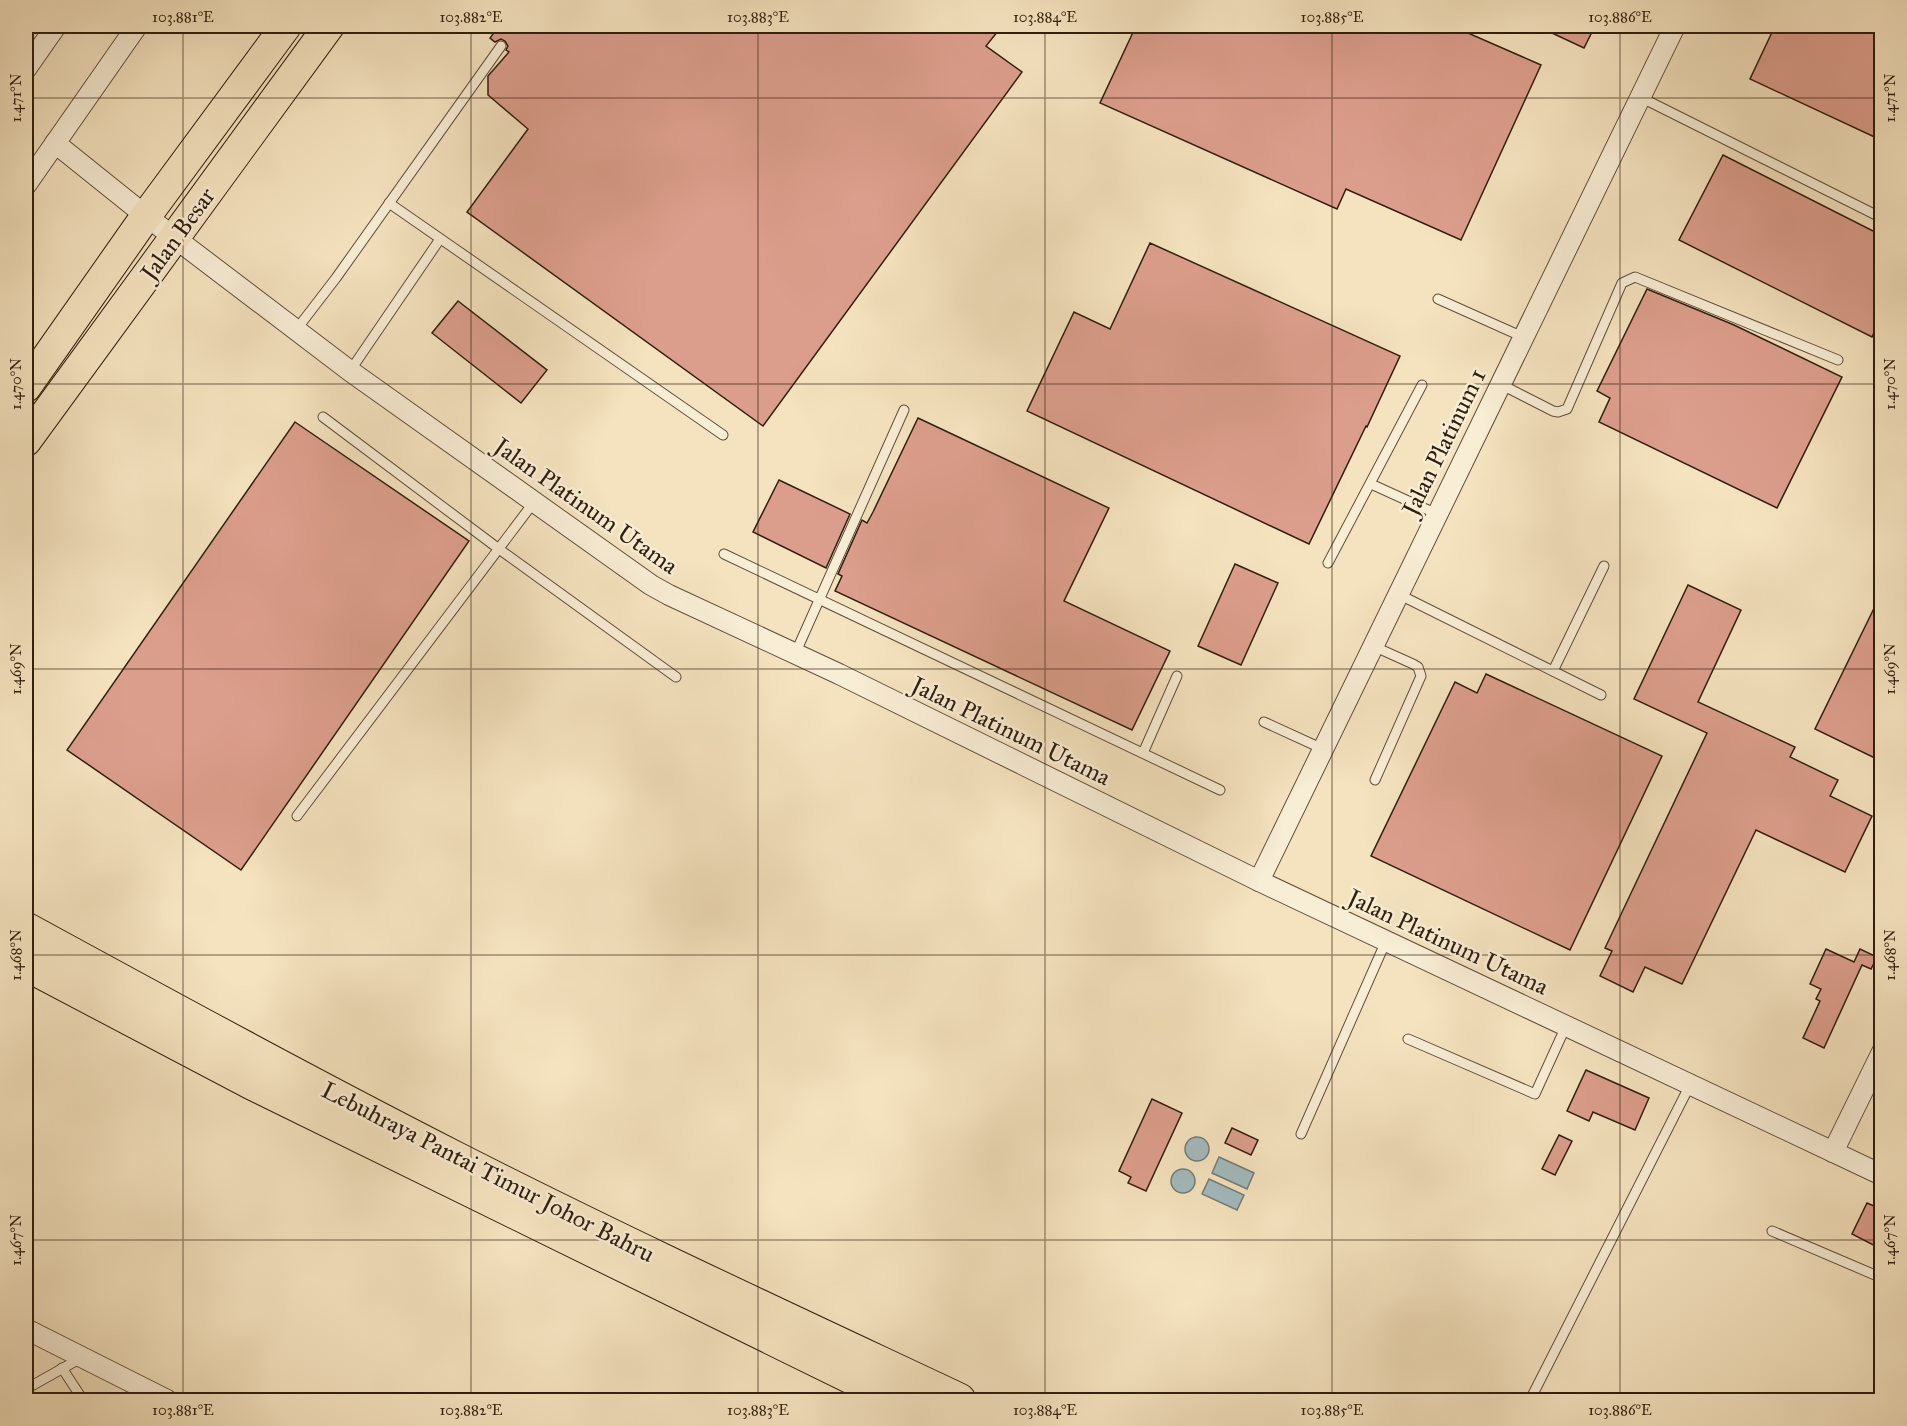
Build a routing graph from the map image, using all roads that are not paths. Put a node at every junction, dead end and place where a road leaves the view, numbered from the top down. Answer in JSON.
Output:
{"nodes":[{"id":1,"x":57,"y":26,"type":"edge"},
{"id":2,"x":137,"y":26,"type":"edge"},
{"id":3,"x":286,"y":26,"type":"edge"},
{"id":4,"x":329,"y":26,"type":"edge"},
{"id":5,"x":1675,"y":26,"type":"edge"},
{"id":6,"x":501,"y":46,"type":"dead end"},
{"id":7,"x":26,"y":69,"type":"edge"},
{"id":8,"x":1640,"y":97,"type":"junction"},
{"id":9,"x":55,"y":143,"type":"junction"},
{"id":10,"x":26,"y":185,"type":"edge"},
{"id":11,"x":389,"y":203,"type":"junction"},
{"id":12,"x":147,"y":216,"type":"junction"},
{"id":13,"x":1881,"y":218,"type":"edge"},
{"id":14,"x":175,"y":237,"type":"junction"},
{"id":15,"x":440,"y":239,"type":"junction"},
{"id":16,"x":1438,"y":299,"type":"dead end"},
{"id":17,"x":296,"y":330,"type":"junction"},
{"id":18,"x":1523,"y":337,"type":"junction"},
{"id":19,"x":1838,"y":360,"type":"dead end"},
{"id":20,"x":350,"y":371,"type":"junction"},
{"id":21,"x":1500,"y":384,"type":"junction"},
{"id":22,"x":1422,"y":385,"type":"dead end"},
{"id":23,"x":26,"y":387,"type":"edge"},
{"id":24,"x":904,"y":410,"type":"dead end"},
{"id":25,"x":323,"y":417,"type":"dead end"},
{"id":26,"x":723,"y":435,"type":"dead end"},
{"id":27,"x":26,"y":441,"type":"edge"},
{"id":28,"x":1371,"y":484,"type":"junction"},
{"id":29,"x":534,"y":502,"type":"junction"},
{"id":30,"x":1437,"y":514,"type":"junction"},
{"id":31,"x":499,"y":549,"type":"junction"},
{"id":32,"x":724,"y":554,"type":"dead end"},
{"id":33,"x":1328,"y":563,"type":"dead end"},
{"id":34,"x":1604,"y":566,"type":"dead end"},
{"id":35,"x":1398,"y":594,"type":"junction"},
{"id":36,"x":820,"y":600,"type":"junction"},
{"id":37,"x":1373,"y":646,"type":"junction"},
{"id":38,"x":795,"y":654,"type":"junction"},
{"id":39,"x":1553,"y":671,"type":"junction"},
{"id":40,"x":1177,"y":676,"type":"dead end"},
{"id":41,"x":676,"y":677,"type":"dead end"},
{"id":42,"x":1601,"y":695,"type":"dead end"},
{"id":43,"x":1264,"y":722,"type":"dead end"},
{"id":44,"x":1323,"y":749,"type":"junction"},
{"id":45,"x":1143,"y":753,"type":"junction"},
{"id":46,"x":1375,"y":780,"type":"dead end"},
{"id":47,"x":1220,"y":790,"type":"dead end"},
{"id":48,"x":297,"y":816,"type":"dead end"},
{"id":49,"x":1259,"y":881,"type":"junction"},
{"id":50,"x":26,"y":929,"type":"edge"},
{"id":51,"x":1386,"y":941,"type":"junction"},
{"id":52,"x":26,"y":964,"type":"edge"},
{"id":53,"x":1566,"y":1026,"type":"junction"},
{"id":54,"x":1408,"y":1039,"type":"dead end"},
{"id":55,"x":1881,"y":1052,"type":"edge"},
{"id":56,"x":1690,"y":1085,"type":"junction"},
{"id":57,"x":1301,"y":1134,"type":"dead end"},
{"id":58,"x":1833,"y":1152,"type":"junction"},
{"id":59,"x":1881,"y":1175,"type":"edge"},
{"id":60,"x":1772,"y":1231,"type":"dead end"},
{"id":61,"x":1881,"y":1278,"type":"edge"},
{"id":62,"x":26,"y":1329,"type":"edge"},
{"id":63,"x":82,"y":1358,"type":"junction"},
{"id":64,"x":62,"y":1368,"type":"junction"},
{"id":65,"x":26,"y":1389,"type":"edge"},
{"id":66,"x":83,"y":1401,"type":"edge"},
{"id":67,"x":167,"y":1401,"type":"edge"},
{"id":68,"x":898,"y":1401,"type":"edge"},
{"id":69,"x":959,"y":1401,"type":"edge"},
{"id":70,"x":1530,"y":1401,"type":"edge"}],
"edges":[{"from":1,"to":7,"type":"street"},
{"from":2,"to":9,"type":"street"},
{"from":3,"to":12,"type":"main road","name":"Jalan Besar"},
{"from":4,"to":14,"type":"main road","name":"Jalan Besar"},
{"from":5,"to":8,"type":"street","name":"Jalan Platinum 1"},
{"from":6,"to":11,"type":"lane"},
{"from":8,"to":13,"type":"lane"},
{"from":8,"to":18,"type":"street","name":"Jalan Platinum 1"},
{"from":9,"to":10,"type":"street"},
{"from":9,"to":12,"type":"street","name":"Jalan Platinum Utama"},
{"from":11,"to":15,"type":"lane"},
{"from":11,"to":17,"type":"lane"},
{"from":12,"to":14,"type":"street","name":"Jalan Platinum Utama"},
{"from":12,"to":23,"type":"main road","name":"Jalan Besar"},
{"from":14,"to":17,"type":"street","name":"Jalan Platinum Utama"},
{"from":14,"to":27,"type":"main road","name":"Jalan Besar"},
{"from":15,"to":20,"type":"lane"},
{"from":15,"to":26,"type":"lane"},
{"from":16,"to":18,"type":"lane"},
{"from":17,"to":20,"type":"street","name":"Jalan Platinum Utama"},
{"from":18,"to":21,"type":"street","name":"Jalan Platinum 1"},
{"from":19,"to":21,"type":"lane"},
{"from":20,"to":29,"type":"street","name":"Jalan Platinum Utama"},
{"from":21,"to":30,"type":"street","name":"Jalan Platinum 1"},
{"from":22,"to":28,"type":"lane"},
{"from":24,"to":36,"type":"lane"},
{"from":25,"to":31,"type":"lane"},
{"from":28,"to":30,"type":"lane"},
{"from":28,"to":33,"type":"lane"},
{"from":29,"to":31,"type":"lane"},
{"from":29,"to":38,"type":"street","name":"Jalan Platinum Utama"},
{"from":30,"to":35,"type":"street","name":"Jalan Platinum 1"},
{"from":31,"to":41,"type":"lane"},
{"from":31,"to":48,"type":"lane"},
{"from":32,"to":36,"type":"lane"},
{"from":34,"to":39,"type":"lane"},
{"from":35,"to":37,"type":"street","name":"Jalan Platinum 1"},
{"from":35,"to":39,"type":"lane"},
{"from":36,"to":38,"type":"lane"},
{"from":36,"to":45,"type":"lane"},
{"from":37,"to":44,"type":"street","name":"Jalan Platinum 1"},
{"from":37,"to":46,"type":"lane"},
{"from":38,"to":49,"type":"street","name":"Jalan Platinum Utama"},
{"from":39,"to":42,"type":"lane"},
{"from":40,"to":45,"type":"lane"},
{"from":43,"to":44,"type":"lane"},
{"from":44,"to":49,"type":"street","name":"Jalan Platinum 1"},
{"from":45,"to":47,"type":"lane"},
{"from":49,"to":51,"type":"street","name":"Jalan Platinum Utama"},
{"from":50,"to":69,"type":"highway","name":"Lebuhraya Pantai Timur Johor Bahru"},
{"from":51,"to":53,"type":"street","name":"Jalan Platinum Utama"},
{"from":51,"to":57,"type":"lane"},
{"from":52,"to":68,"type":"highway","name":"Lebuhraya Pantai Timur Johor Bahru"},
{"from":53,"to":54,"type":"lane"},
{"from":53,"to":56,"type":"street","name":"Jalan Platinum Utama"},
{"from":55,"to":58,"type":"street"},
{"from":56,"to":58,"type":"street","name":"Jalan Platinum Utama"},
{"from":56,"to":70,"type":"lane"},
{"from":58,"to":59,"type":"street","name":"Jalan Platinum Utama"},
{"from":60,"to":61,"type":"lane"},
{"from":62,"to":63,"type":"street"},
{"from":63,"to":64,"type":"lane"},
{"from":63,"to":67,"type":"street"},
{"from":64,"to":65,"type":"lane"},
{"from":64,"to":66,"type":"lane"}]}
